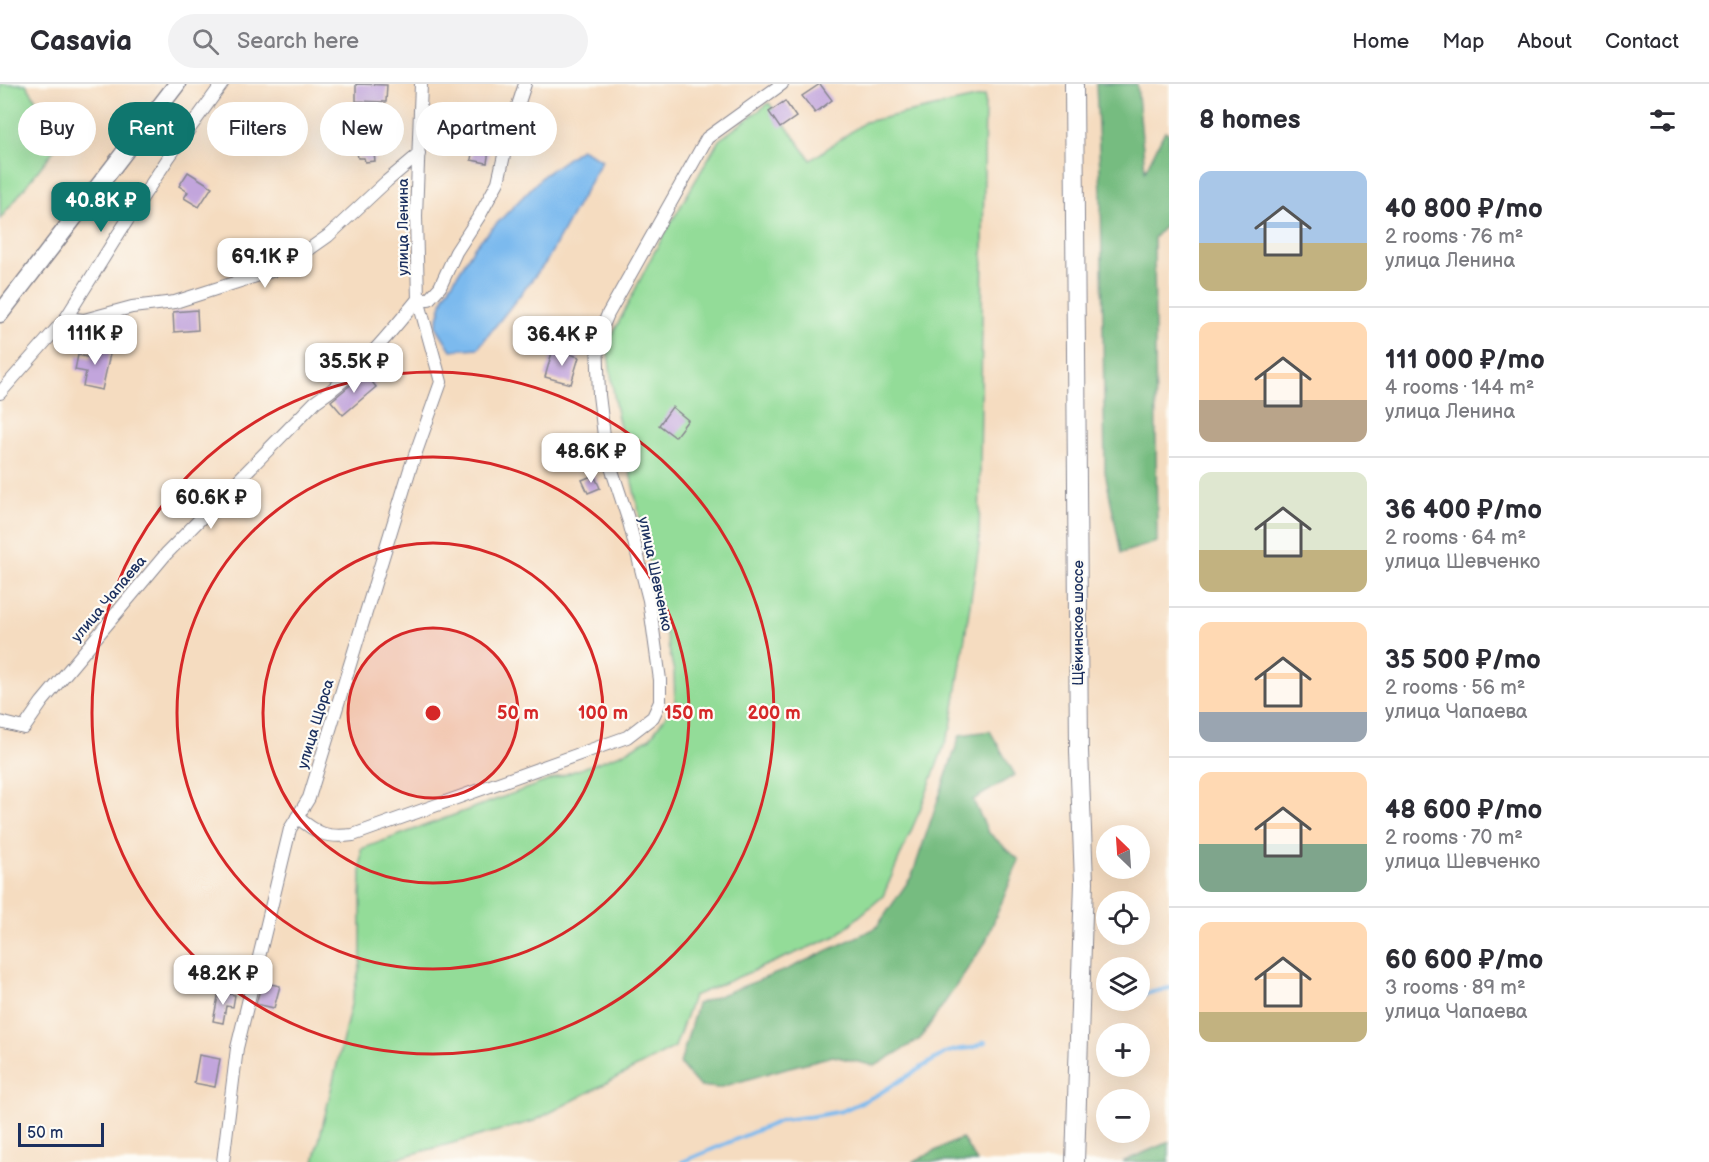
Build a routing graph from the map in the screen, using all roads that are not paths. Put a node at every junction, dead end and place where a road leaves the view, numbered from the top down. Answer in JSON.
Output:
{"nodes":[{"id":1,"x":177,"y":84,"type":"edge"},
{"id":2,"x":222,"y":84,"type":"edge"},
{"id":3,"x":421,"y":84,"type":"edge"},
{"id":4,"x":525,"y":84,"type":"edge"},
{"id":5,"x":783,"y":84,"type":"edge"},
{"id":6,"x":1074,"y":84,"type":"edge"},
{"id":7,"x":420,"y":102,"type":"edge"},
{"id":8,"x":417,"y":156,"type":"edge"},
{"id":9,"x":419,"y":156,"type":"edge"},
{"id":10,"x":418,"y":299,"type":"junction"},
{"id":11,"x":0,"y":314,"type":"edge"},
{"id":12,"x":66,"y":318,"type":"junction"},
{"id":13,"x":0,"y":393,"type":"edge"},
{"id":14,"x":0,"y":722,"type":"edge"},
{"id":15,"x":297,"y":817,"type":"junction"},
{"id":16,"x":223,"y":1162,"type":"edge"},
{"id":17,"x":1075,"y":1162,"type":"edge"}],
"edges":[{"from":1,"to":11,"type":"main road"},
{"from":2,"to":12,"type":"street"},
{"from":3,"to":7,"type":"street","name":"улица Ленина"},
{"from":4,"to":10,"type":"street"},
{"from":5,"to":15,"type":"street","name":"улица Шевченко"},
{"from":6,"to":17,"type":"main road","name":"Щёкинское шоссе"},
{"from":8,"to":12,"type":"street"},
{"from":9,"to":10,"type":"street","name":"улица Ленина"},
{"from":10,"to":14,"type":"street","name":"улица Чапаева"},
{"from":10,"to":15,"type":"street","name":"улица Щорса"},
{"from":12,"to":13,"type":"street"},
{"from":15,"to":16,"type":"street","name":"улица Щорса"}]}
